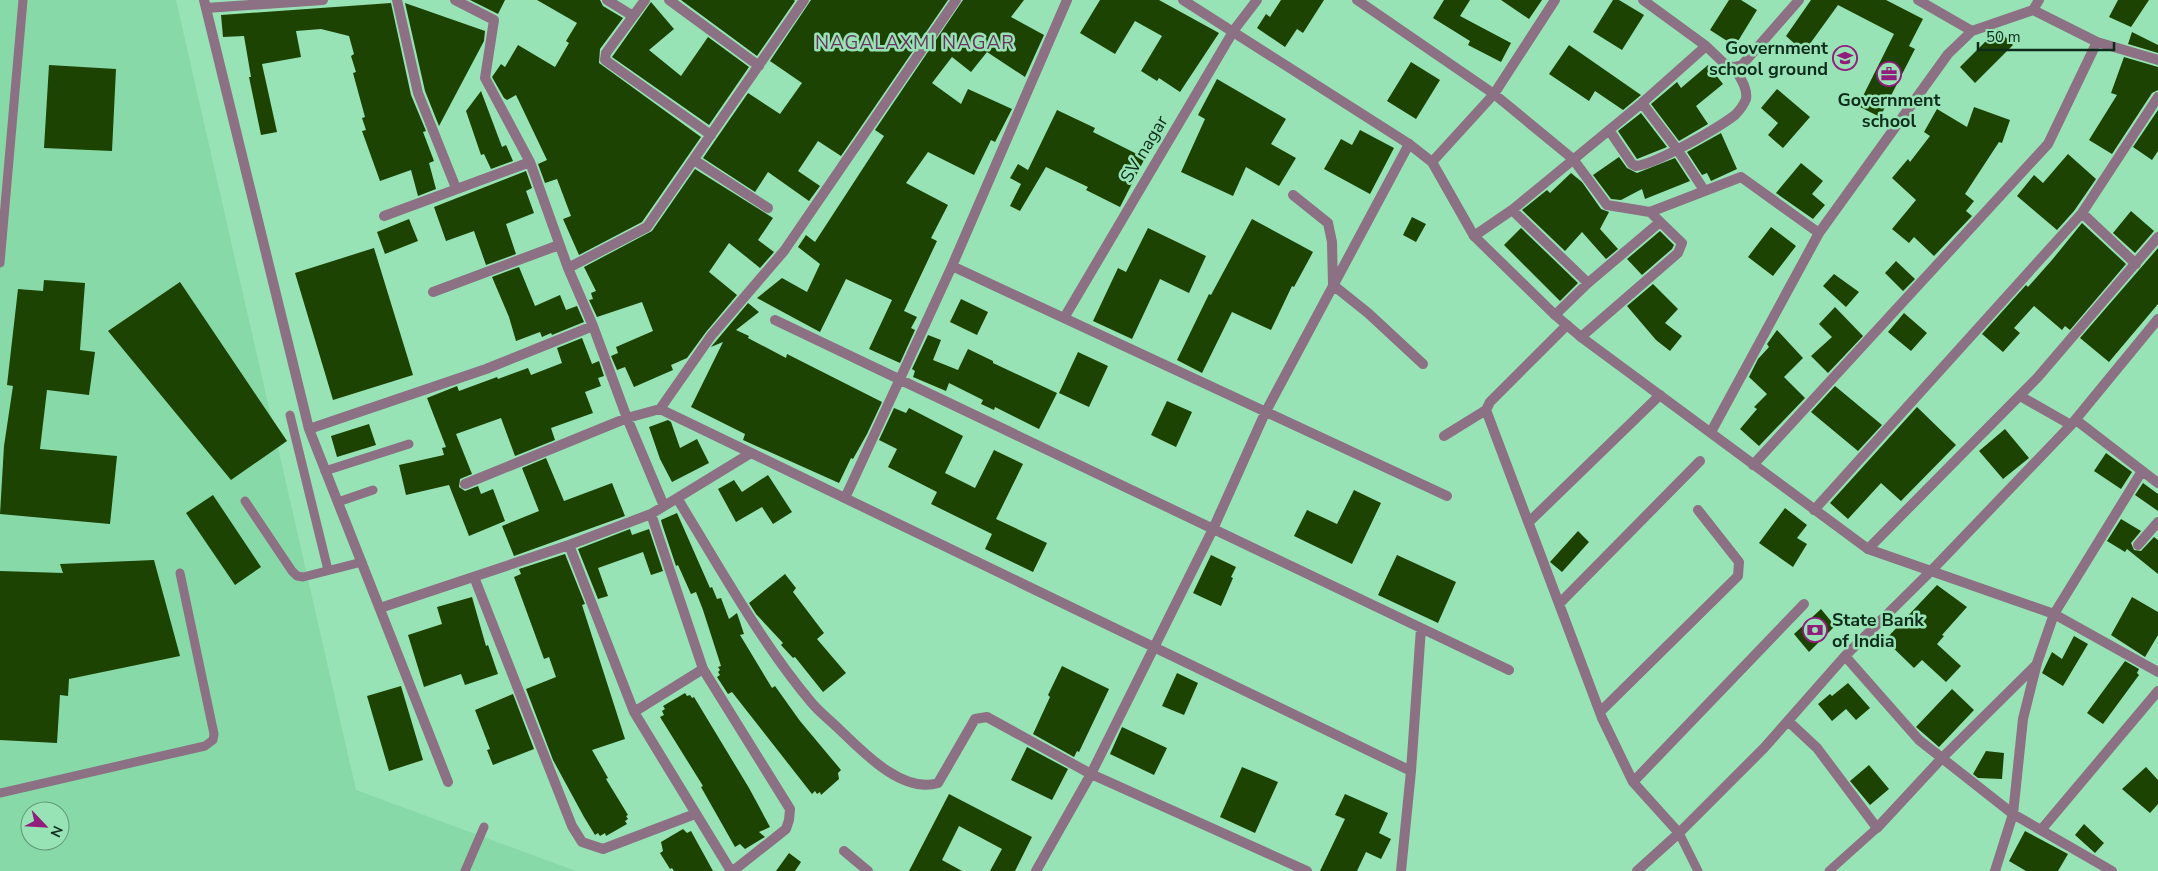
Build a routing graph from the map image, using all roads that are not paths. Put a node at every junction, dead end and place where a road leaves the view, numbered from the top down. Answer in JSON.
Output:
{"nodes":[{"id":1,"x":23,"y":0,"type":"edge"},
{"id":2,"x":323,"y":0,"type":"edge"},
{"id":3,"x":397,"y":0,"type":"edge"},
{"id":4,"x":455,"y":0,"type":"edge"},
{"id":5,"x":607,"y":0,"type":"edge"},
{"id":6,"x":644,"y":0,"type":"edge"},
{"id":7,"x":669,"y":0,"type":"edge"},
{"id":8,"x":804,"y":0,"type":"edge"},
{"id":9,"x":956,"y":0,"type":"edge"},
{"id":10,"x":1067,"y":0,"type":"edge"},
{"id":11,"x":1184,"y":0,"type":"edge"},
{"id":12,"x":1257,"y":0,"type":"edge"},
{"id":13,"x":1357,"y":0,"type":"edge"},
{"id":14,"x":1555,"y":0,"type":"edge"},
{"id":15,"x":1643,"y":0,"type":"edge"},
{"id":16,"x":1800,"y":0,"type":"edge"},
{"id":17,"x":1918,"y":0,"type":"edge"},
{"id":18,"x":2039,"y":0,"type":"edge"},
{"id":19,"x":205,"y":4,"type":"edge"},
{"id":20,"x":2034,"y":10,"type":"junction"},
{"id":21,"x":632,"y":16,"type":"junction"},
{"id":22,"x":1234,"y":30,"type":"junction"},
{"id":23,"x":1972,"y":31,"type":"junction"},
{"id":24,"x":2097,"y":42,"type":"junction"},
{"id":25,"x":1706,"y":46,"type":"junction"},
{"id":26,"x":2158,"y":60,"type":"edge"},
{"id":27,"x":760,"y":66,"type":"junction"},
{"id":28,"x":1734,"y":67,"type":"junction"},
{"id":29,"x":1494,"y":94,"type":"junction"},
{"id":30,"x":2158,"y":97,"type":"edge"},
{"id":31,"x":1642,"y":103,"type":"junction"},
{"id":32,"x":1609,"y":130,"type":"junction"},
{"id":33,"x":711,"y":135,"type":"junction"},
{"id":34,"x":1409,"y":144,"type":"junction"},
{"id":35,"x":1677,"y":150,"type":"junction"},
{"id":36,"x":1573,"y":159,"type":"junction"},
{"id":37,"x":694,"y":160,"type":"junction"},
{"id":38,"x":530,"y":162,"type":"junction"},
{"id":39,"x":1432,"y":162,"type":"junction"},
{"id":40,"x":456,"y":188,"type":"junction"},
{"id":41,"x":1704,"y":190,"type":"junction"},
{"id":42,"x":1293,"y":195,"type":"dead end"},
{"id":43,"x":768,"y":208,"type":"dead end"},
{"id":44,"x":1512,"y":210,"type":"junction"},
{"id":45,"x":1650,"y":212,"type":"junction"},
{"id":46,"x":2082,"y":213,"type":"junction"},
{"id":47,"x":384,"y":216,"type":"dead end"},
{"id":48,"x":1660,"y":222,"type":"junction"},
{"id":49,"x":1819,"y":233,"type":"junction"},
{"id":50,"x":1474,"y":236,"type":"junction"},
{"id":51,"x":2158,"y":237,"type":"edge"},
{"id":52,"x":559,"y":245,"type":"junction"},
{"id":53,"x":0,"y":263,"type":"edge"},
{"id":54,"x":2136,"y":264,"type":"junction"},
{"id":55,"x":952,"y":266,"type":"junction"},
{"id":56,"x":568,"y":268,"type":"junction"},
{"id":57,"x":1588,"y":283,"type":"junction"},
{"id":58,"x":1333,"y":285,"type":"junction"},
{"id":59,"x":433,"y":292,"type":"dead end"},
{"id":60,"x":1555,"y":315,"type":"junction"},
{"id":61,"x":1064,"y":318,"type":"junction"},
{"id":62,"x":775,"y":320,"type":"dead end"},
{"id":63,"x":1567,"y":325,"type":"junction"},
{"id":64,"x":2156,"y":325,"type":"edge"},
{"id":65,"x":594,"y":326,"type":"junction"},
{"id":66,"x":1581,"y":337,"type":"junction"},
{"id":67,"x":1423,"y":364,"type":"dead end"},
{"id":68,"x":901,"y":380,"type":"junction"},
{"id":69,"x":1660,"y":395,"type":"junction"},
{"id":70,"x":2020,"y":396,"type":"junction"},
{"id":71,"x":660,"y":409,"type":"junction"},
{"id":72,"x":1486,"y":410,"type":"junction"},
{"id":73,"x":1265,"y":413,"type":"junction"},
{"id":74,"x":290,"y":414,"type":"dead end"},
{"id":75,"x":627,"y":418,"type":"junction"},
{"id":76,"x":2074,"y":423,"type":"junction"},
{"id":77,"x":309,"y":429,"type":"junction"},
{"id":78,"x":1711,"y":432,"type":"junction"},
{"id":79,"x":1444,"y":436,"type":"dead end"},
{"id":80,"x":409,"y":444,"type":"dead end"},
{"id":81,"x":751,"y":453,"type":"junction"},
{"id":82,"x":1700,"y":461,"type":"dead end"},
{"id":83,"x":1754,"y":466,"type":"junction"},
{"id":84,"x":326,"y":471,"type":"junction"},
{"id":85,"x":2142,"y":471,"type":"junction"},
{"id":86,"x":2158,"y":483,"type":"edge"},
{"id":87,"x":465,"y":484,"type":"dead end"},
{"id":88,"x":373,"y":490,"type":"dead end"},
{"id":89,"x":1447,"y":496,"type":"dead end"},
{"id":90,"x":678,"y":498,"type":"junction"},
{"id":91,"x":845,"y":498,"type":"junction"},
{"id":92,"x":245,"y":501,"type":"dead end"},
{"id":93,"x":338,"y":502,"type":"junction"},
{"id":94,"x":664,"y":506,"type":"junction"},
{"id":95,"x":1698,"y":510,"type":"dead end"},
{"id":96,"x":1814,"y":510,"type":"junction"},
{"id":97,"x":650,"y":514,"type":"junction"},
{"id":98,"x":1529,"y":522,"type":"junction"},
{"id":99,"x":2158,"y":522,"type":"edge"},
{"id":100,"x":1213,"y":529,"type":"junction"},
{"id":101,"x":569,"y":545,"type":"junction"},
{"id":102,"x":2138,"y":545,"type":"dead end"},
{"id":103,"x":1868,"y":549,"type":"junction"},
{"id":104,"x":362,"y":562,"type":"junction"},
{"id":105,"x":328,"y":570,"type":"junction"},
{"id":106,"x":1931,"y":571,"type":"junction"},
{"id":107,"x":180,"y":573,"type":"dead end"},
{"id":108,"x":474,"y":578,"type":"junction"},
{"id":109,"x":1560,"y":603,"type":"junction"},
{"id":110,"x":1804,"y":604,"type":"dead end"},
{"id":111,"x":380,"y":608,"type":"junction"},
{"id":112,"x":2054,"y":614,"type":"junction"},
{"id":113,"x":1421,"y":628,"type":"junction"},
{"id":114,"x":1154,"y":647,"type":"junction"},
{"id":115,"x":1846,"y":656,"type":"junction"},
{"id":116,"x":2037,"y":663,"type":"junction"},
{"id":117,"x":704,"y":669,"type":"junction"},
{"id":118,"x":1508,"y":670,"type":"dead end"},
{"id":119,"x":2158,"y":672,"type":"edge"},
{"id":120,"x":2158,"y":691,"type":"edge"},
{"id":121,"x":634,"y":712,"type":"junction"},
{"id":122,"x":1600,"y":712,"type":"junction"},
{"id":123,"x":1788,"y":721,"type":"junction"},
{"id":124,"x":1942,"y":758,"type":"junction"},
{"id":125,"x":1411,"y":771,"type":"junction"},
{"id":126,"x":1091,"y":774,"type":"junction"},
{"id":127,"x":448,"y":782,"type":"dead end"},
{"id":128,"x":1632,"y":782,"type":"junction"},
{"id":129,"x":0,"y":792,"type":"edge"},
{"id":130,"x":695,"y":814,"type":"junction"},
{"id":131,"x":2013,"y":814,"type":"junction"},
{"id":132,"x":484,"y":827,"type":"dead end"},
{"id":133,"x":1877,"y":828,"type":"junction"},
{"id":134,"x":2041,"y":830,"type":"junction"},
{"id":135,"x":1679,"y":833,"type":"junction"},
{"id":136,"x":844,"y":851,"type":"dead end"},
{"id":137,"x":465,"y":871,"type":"edge"},
{"id":138,"x":732,"y":871,"type":"edge"},
{"id":139,"x":868,"y":871,"type":"edge"},
{"id":140,"x":1036,"y":871,"type":"edge"},
{"id":141,"x":1308,"y":871,"type":"edge"},
{"id":142,"x":1401,"y":871,"type":"edge"},
{"id":143,"x":1637,"y":871,"type":"edge"},
{"id":144,"x":1698,"y":871,"type":"edge"},
{"id":145,"x":1828,"y":871,"type":"edge"},
{"id":146,"x":1996,"y":871,"type":"edge"},
{"id":147,"x":2112,"y":871,"type":"edge"}],
"edges":[{"from":1,"to":53,"type":"lane"},
{"from":2,"to":19,"type":"street"},
{"from":3,"to":40,"type":"street"},
{"from":4,"to":38,"type":"street"},
{"from":5,"to":21,"type":"street"},
{"from":6,"to":21,"type":"street"},
{"from":7,"to":27,"type":"street"},
{"from":8,"to":27,"type":"street"},
{"from":9,"to":71,"type":"street"},
{"from":10,"to":55,"type":"street"},
{"from":11,"to":22,"type":"street"},
{"from":12,"to":22,"type":"street","name":"SV nagar"},
{"from":13,"to":29,"type":"street"},
{"from":14,"to":29,"type":"street"},
{"from":15,"to":25,"type":"street"},
{"from":16,"to":28,"type":"street"},
{"from":17,"to":23,"type":"street"},
{"from":18,"to":20,"type":"street"},
{"from":19,"to":77,"type":"street"},
{"from":20,"to":23,"type":"street"},
{"from":20,"to":24,"type":"street"},
{"from":21,"to":33,"type":"street"},
{"from":22,"to":34,"type":"street"},
{"from":22,"to":61,"type":"street","name":"SV nagar"},
{"from":23,"to":49,"type":"street"},
{"from":24,"to":26,"type":"street"},
{"from":24,"to":83,"type":"street"},
{"from":25,"to":28,"type":"street"},
{"from":25,"to":31,"type":"street"},
{"from":27,"to":33,"type":"street"},
{"from":28,"to":35,"type":"street"},
{"from":29,"to":36,"type":"street"},
{"from":29,"to":39,"type":"street"},
{"from":30,"to":46,"type":"street"},
{"from":31,"to":32,"type":"street"},
{"from":31,"to":35,"type":"street"},
{"from":32,"to":35,"type":"street"},
{"from":32,"to":36,"type":"street"},
{"from":33,"to":37,"type":"street"},
{"from":34,"to":39,"type":"street"},
{"from":34,"to":58,"type":"street"},
{"from":35,"to":41,"type":"street"},
{"from":36,"to":44,"type":"street"},
{"from":36,"to":45,"type":"street"},
{"from":37,"to":43,"type":"street"},
{"from":37,"to":56,"type":"street"},
{"from":38,"to":40,"type":"street"},
{"from":38,"to":52,"type":"street"},
{"from":39,"to":50,"type":"street"},
{"from":40,"to":47,"type":"street"},
{"from":41,"to":45,"type":"street"},
{"from":41,"to":49,"type":"street"},
{"from":42,"to":58,"type":"street"},
{"from":44,"to":50,"type":"street"},
{"from":44,"to":57,"type":"street"},
{"from":45,"to":48,"type":"street"},
{"from":46,"to":54,"type":"street"},
{"from":46,"to":96,"type":"street"},
{"from":48,"to":57,"type":"street"},
{"from":48,"to":66,"type":"street"},
{"from":49,"to":78,"type":"street"},
{"from":50,"to":60,"type":"street"},
{"from":51,"to":54,"type":"street"},
{"from":52,"to":56,"type":"street"},
{"from":52,"to":59,"type":"street"},
{"from":54,"to":70,"type":"street"},
{"from":55,"to":61,"type":"street"},
{"from":55,"to":68,"type":"street"},
{"from":56,"to":65,"type":"street"},
{"from":57,"to":60,"type":"street"},
{"from":58,"to":67,"type":"street"},
{"from":58,"to":73,"type":"street"},
{"from":60,"to":63,"type":"street"},
{"from":61,"to":73,"type":"street"},
{"from":62,"to":68,"type":"street"},
{"from":63,"to":66,"type":"street"},
{"from":63,"to":72,"type":"street"},
{"from":64,"to":76,"type":"street"},
{"from":65,"to":75,"type":"street"},
{"from":65,"to":77,"type":"street"},
{"from":66,"to":69,"type":"street"},
{"from":68,"to":91,"type":"street"},
{"from":68,"to":100,"type":"street"},
{"from":69,"to":78,"type":"street"},
{"from":69,"to":98,"type":"street"},
{"from":70,"to":76,"type":"street"},
{"from":70,"to":103,"type":"street"},
{"from":71,"to":75,"type":"street"},
{"from":71,"to":81,"type":"street"},
{"from":72,"to":79,"type":"street"},
{"from":72,"to":98,"type":"street"},
{"from":73,"to":89,"type":"street"},
{"from":73,"to":100,"type":"street"},
{"from":74,"to":105,"type":"lane"},
{"from":75,"to":87,"type":"street"},
{"from":75,"to":94,"type":"street"},
{"from":76,"to":85,"type":"street"},
{"from":76,"to":106,"type":"street"},
{"from":77,"to":84,"type":"street"},
{"from":78,"to":83,"type":"street"},
{"from":80,"to":84,"type":"lane"},
{"from":81,"to":90,"type":"street"},
{"from":81,"to":91,"type":"street"},
{"from":82,"to":109,"type":"street"},
{"from":83,"to":96,"type":"street"},
{"from":84,"to":93,"type":"street"},
{"from":85,"to":86,"type":"street"},
{"from":85,"to":112,"type":"street"},
{"from":88,"to":93,"type":"lane"},
{"from":90,"to":94,"type":"street"},
{"from":90,"to":126,"type":"street"},
{"from":91,"to":114,"type":"street"},
{"from":92,"to":105,"type":"lane"},
{"from":93,"to":104,"type":"street"},
{"from":94,"to":97,"type":"street"},
{"from":95,"to":122,"type":"street"},
{"from":96,"to":103,"type":"street"},
{"from":97,"to":101,"type":"street"},
{"from":97,"to":117,"type":"street"},
{"from":98,"to":109,"type":"street"},
{"from":99,"to":102,"type":"street"},
{"from":100,"to":113,"type":"street"},
{"from":100,"to":114,"type":"street"},
{"from":101,"to":108,"type":"street"},
{"from":101,"to":121,"type":"street"},
{"from":103,"to":106,"type":"street"},
{"from":104,"to":105,"type":"lane"},
{"from":104,"to":111,"type":"street"},
{"from":106,"to":112,"type":"street"},
{"from":106,"to":115,"type":"street"},
{"from":107,"to":129,"type":"lane"},
{"from":108,"to":111,"type":"street"},
{"from":108,"to":130,"type":"street"},
{"from":109,"to":122,"type":"street"},
{"from":110,"to":128,"type":"street"},
{"from":111,"to":127,"type":"street"},
{"from":112,"to":116,"type":"street"},
{"from":112,"to":119,"type":"street"},
{"from":113,"to":118,"type":"street"},
{"from":113,"to":125,"type":"street"},
{"from":114,"to":125,"type":"street"},
{"from":114,"to":126,"type":"street"},
{"from":115,"to":123,"type":"street"},
{"from":115,"to":124,"type":"street"},
{"from":116,"to":124,"type":"street"},
{"from":116,"to":131,"type":"street"},
{"from":117,"to":121,"type":"street"},
{"from":117,"to":138,"type":"street"},
{"from":120,"to":134,"type":"street"},
{"from":121,"to":130,"type":"street"},
{"from":122,"to":128,"type":"street"},
{"from":123,"to":133,"type":"street"},
{"from":123,"to":135,"type":"street"},
{"from":124,"to":131,"type":"street"},
{"from":124,"to":133,"type":"street"},
{"from":125,"to":142,"type":"street"},
{"from":126,"to":140,"type":"street"},
{"from":126,"to":141,"type":"street"},
{"from":128,"to":135,"type":"street"},
{"from":130,"to":138,"type":"street"},
{"from":131,"to":134,"type":"street"},
{"from":131,"to":146,"type":"street"},
{"from":132,"to":137,"type":"lane"},
{"from":133,"to":145,"type":"lane"},
{"from":134,"to":147,"type":"street"},
{"from":135,"to":143,"type":"street"},
{"from":135,"to":144,"type":"lane"},
{"from":136,"to":139,"type":"street"}]}
